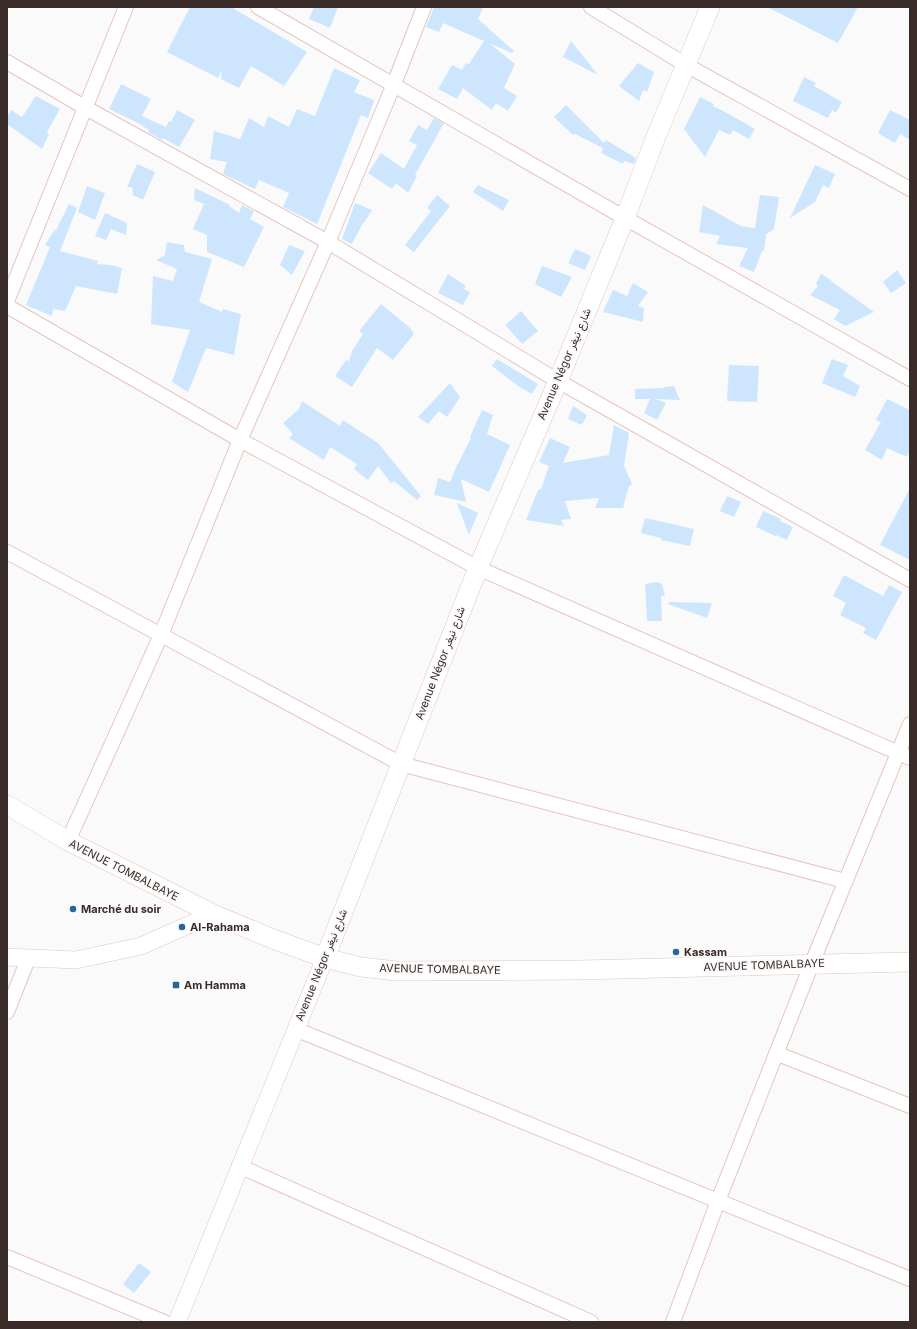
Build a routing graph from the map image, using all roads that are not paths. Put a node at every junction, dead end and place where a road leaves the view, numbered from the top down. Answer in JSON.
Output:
{"nodes":[{"id":1,"x":126,"y":7,"type":"edge"},
{"id":2,"x":258,"y":7,"type":"edge"},
{"id":3,"x":424,"y":7,"type":"edge"},
{"id":4,"x":590,"y":7,"type":"edge"},
{"id":5,"x":710,"y":7,"type":"edge"},
{"id":6,"x":7,"y":62,"type":"edge"},
{"id":7,"x":686,"y":65,"type":"junction"},
{"id":8,"x":394,"y":84,"type":"junction"},
{"id":9,"x":86,"y":108,"type":"junction"},
{"id":10,"x":910,"y":189,"type":"edge"},
{"id":11,"x":625,"y":218,"type":"junction"},
{"id":12,"x":328,"y":242,"type":"junction"},
{"id":13,"x":7,"y":300,"type":"edge"},
{"id":14,"x":7,"y":306,"type":"edge"},
{"id":15,"x":910,"y":379,"type":"edge"},
{"id":16,"x":558,"y":382,"type":"junction"},
{"id":17,"x":240,"y":440,"type":"junction"},
{"id":18,"x":7,"y":552,"type":"edge"},
{"id":19,"x":478,"y":568,"type":"junction"},
{"id":20,"x":910,"y":580,"type":"edge"},
{"id":21,"x":161,"y":635,"type":"junction"},
{"id":22,"x":910,"y":724,"type":"edge"},
{"id":23,"x":904,"y":756,"type":"edge"},
{"id":24,"x":401,"y":764,"type":"junction"},
{"id":25,"x":7,"y":805,"type":"edge"},
{"id":26,"x":68,"y":841,"type":"junction"},
{"id":27,"x":845,"y":881,"type":"junction"},
{"id":28,"x":213,"y":914,"type":"junction"},
{"id":29,"x":7,"y":958,"type":"edge"},
{"id":30,"x":325,"y":958,"type":"junction"},
{"id":31,"x":28,"y":959,"type":"junction"},
{"id":32,"x":910,"y":962,"type":"edge"},
{"id":33,"x":812,"y":963,"type":"junction"},
{"id":34,"x":7,"y":1012,"type":"edge"},
{"id":35,"x":295,"y":1029,"type":"junction"},
{"id":36,"x":778,"y":1054,"type":"junction"},
{"id":37,"x":910,"y":1106,"type":"edge"},
{"id":38,"x":239,"y":1166,"type":"junction"},
{"id":39,"x":718,"y":1201,"type":"junction"},
{"id":40,"x":7,"y":1256,"type":"edge"},
{"id":41,"x":910,"y":1279,"type":"edge"},
{"id":42,"x":164,"y":1322,"type":"edge"},
{"id":43,"x":177,"y":1322,"type":"edge"},
{"id":44,"x":591,"y":1322,"type":"edge"},
{"id":45,"x":673,"y":1322,"type":"edge"}],
"edges":[{"from":1,"to":9,"type":"street"},
{"from":2,"to":8,"type":"street"},
{"from":3,"to":8,"type":"street"},
{"from":4,"to":7,"type":"street"},
{"from":5,"to":7,"type":"main road","name":"Avenue Négor شارع نيغر"},
{"from":6,"to":9,"type":"street"},
{"from":7,"to":10,"type":"street"},
{"from":7,"to":11,"type":"main road","name":"Avenue Négor شارع نيغر"},
{"from":8,"to":11,"type":"street"},
{"from":8,"to":12,"type":"street"},
{"from":9,"to":12,"type":"street"},
{"from":9,"to":13,"type":"street"},
{"from":11,"to":15,"type":"street"},
{"from":11,"to":16,"type":"main road","name":"Avenue Négor شارع نيغر"},
{"from":12,"to":16,"type":"street"},
{"from":12,"to":17,"type":"street"},
{"from":14,"to":17,"type":"street"},
{"from":16,"to":19,"type":"main road","name":"Avenue Négor شارع نيغر"},
{"from":16,"to":20,"type":"street"},
{"from":17,"to":19,"type":"street"},
{"from":17,"to":21,"type":"street"},
{"from":18,"to":21,"type":"street"},
{"from":19,"to":23,"type":"street"},
{"from":19,"to":24,"type":"main road","name":"Avenue Négor شارع نيغر"},
{"from":21,"to":24,"type":"street"},
{"from":21,"to":26,"type":"street"},
{"from":22,"to":23,"type":"street"},
{"from":23,"to":27,"type":"street"},
{"from":24,"to":27,"type":"street"},
{"from":24,"to":30,"type":"main road","name":"Avenue Négor شارع نيغر"},
{"from":25,"to":26,"type":"main road","name":"AVENUE TOMBALBAYE"},
{"from":26,"to":28,"type":"main road","name":"AVENUE TOMBALBAYE"},
{"from":27,"to":33,"type":"street"},
{"from":28,"to":30,"type":"main road","name":"AVENUE TOMBALBAYE"},
{"from":28,"to":31,"type":"street"},
{"from":29,"to":31,"type":"street"},
{"from":30,"to":33,"type":"main road","name":"AVENUE TOMBALBAYE"},
{"from":30,"to":35,"type":"street","name":"Avenue Négor شارع نيغر"},
{"from":31,"to":34,"type":"street"},
{"from":32,"to":33,"type":"main road","name":"AVENUE TOMBALBAYE"},
{"from":33,"to":36,"type":"street"},
{"from":35,"to":38,"type":"street","name":"Avenue Négor شارع نيغر"},
{"from":35,"to":39,"type":"street"},
{"from":36,"to":37,"type":"street"},
{"from":36,"to":39,"type":"street"},
{"from":38,"to":43,"type":"street","name":"Avenue Négor شارع نيغر"},
{"from":38,"to":44,"type":"street"},
{"from":39,"to":41,"type":"street"},
{"from":39,"to":45,"type":"street"},
{"from":40,"to":42,"type":"street"}]}
